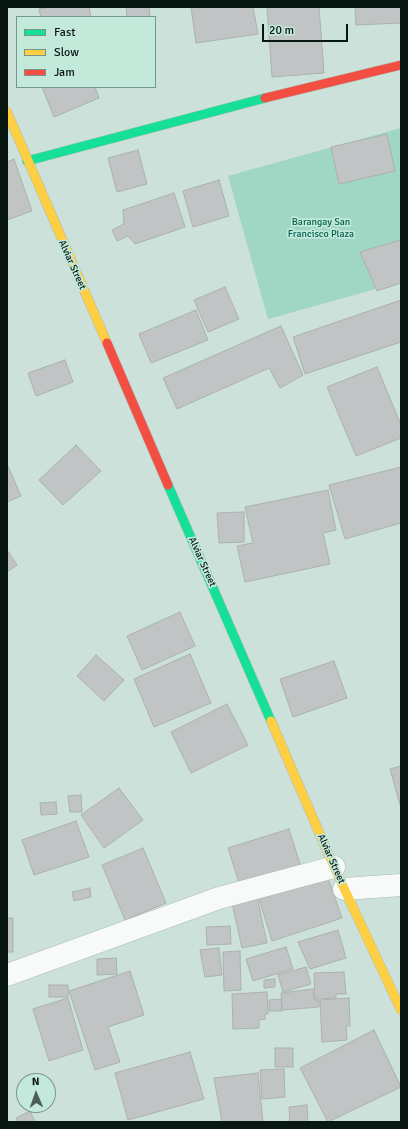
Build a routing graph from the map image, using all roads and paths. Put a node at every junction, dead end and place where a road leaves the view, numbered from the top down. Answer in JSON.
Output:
{"nodes":[{"id":1,"x":401,"y":65,"type":"edge"},
{"id":2,"x":7,"y":112,"type":"edge"},
{"id":3,"x":18,"y":152,"type":"edge"},
{"id":4,"x":334,"y":867,"type":"junction"},
{"id":5,"x":401,"y":885,"type":"edge"},
{"id":6,"x":344,"y":889,"type":"junction"},
{"id":7,"x":7,"y":975,"type":"edge"},
{"id":8,"x":401,"y":1010,"type":"edge"}],
"edges":[{"from":1,"to":3,"type":"street"},
{"from":2,"to":3,"type":"street","name":"Alviar Street"},
{"from":3,"to":4,"type":"street","name":"Alviar Street"},
{"from":4,"to":6,"type":"street","name":"Alviar Street"},
{"from":4,"to":7,"type":"street"},
{"from":5,"to":6,"type":"street"},
{"from":6,"to":8,"type":"street","name":"Alviar Street"}]}
